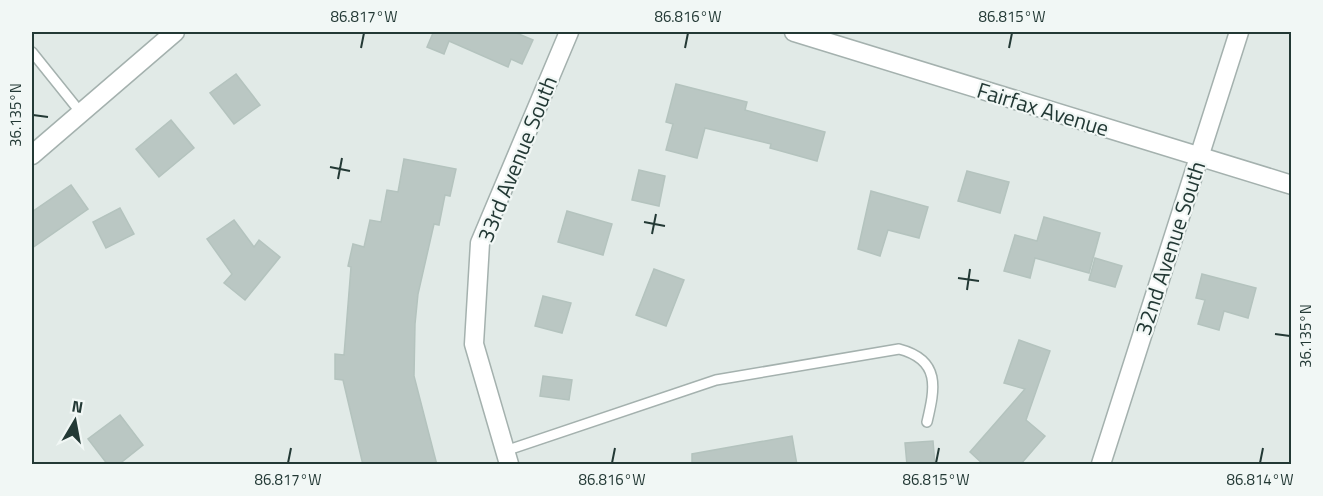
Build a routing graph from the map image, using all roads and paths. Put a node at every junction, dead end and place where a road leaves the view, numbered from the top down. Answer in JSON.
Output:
{"nodes":[{"id":1,"x":175,"y":32,"type":"edge"},
{"id":2,"x":569,"y":32,"type":"edge"},
{"id":3,"x":794,"y":32,"type":"edge"},
{"id":4,"x":1239,"y":32,"type":"edge"},
{"id":5,"x":32,"y":52,"type":"edge"},
{"id":6,"x":81,"y":113,"type":"junction"},
{"id":7,"x":32,"y":155,"type":"edge"},
{"id":8,"x":1199,"y":157,"type":"junction"},
{"id":9,"x":1292,"y":185,"type":"edge"},
{"id":10,"x":927,"y":422,"type":"dead end"},
{"id":11,"x":507,"y":458,"type":"edge"},
{"id":12,"x":1101,"y":465,"type":"edge"}],
"edges":[{"from":1,"to":6,"type":"street"},
{"from":2,"to":11,"type":"street","name":"33rd Avenue South"},
{"from":3,"to":8,"type":"street","name":"Fairfax Avenue"},
{"from":4,"to":8,"type":"street","name":"32nd Avenue South"},
{"from":5,"to":6,"type":"lane"},
{"from":6,"to":7,"type":"street"},
{"from":8,"to":9,"type":"street","name":"Fairfax Avenue"},
{"from":8,"to":12,"type":"street","name":"32nd Avenue South"},
{"from":10,"to":11,"type":"lane"}]}
